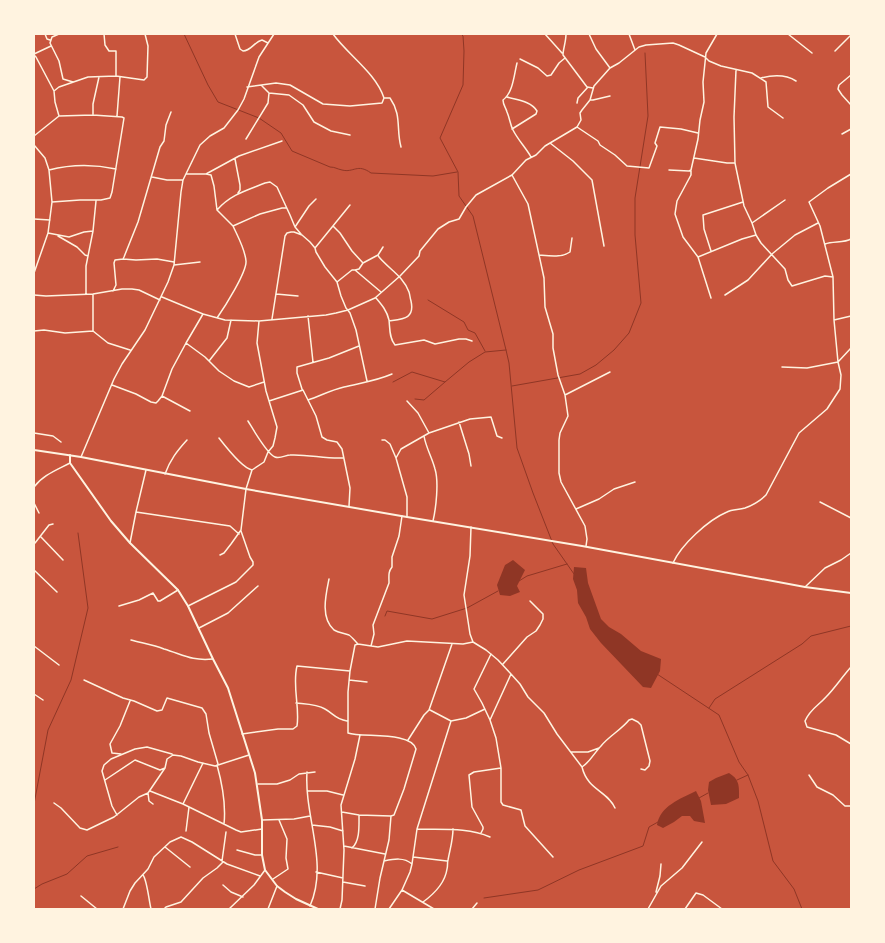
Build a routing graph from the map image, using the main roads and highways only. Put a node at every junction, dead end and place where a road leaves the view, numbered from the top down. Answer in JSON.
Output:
{"nodes":[{"id":1,"x":34,"y":450,"type":"edge"},
{"id":2,"x":70,"y":455,"type":"junction"},
{"id":3,"x":851,"y":593,"type":"edge"},
{"id":4,"x":316,"y":909,"type":"edge"}],
"edges":[{"from":1,"to":2,"type":"main road"},
{"from":2,"to":3,"type":"main road"},
{"from":2,"to":4,"type":"main road"}]}
